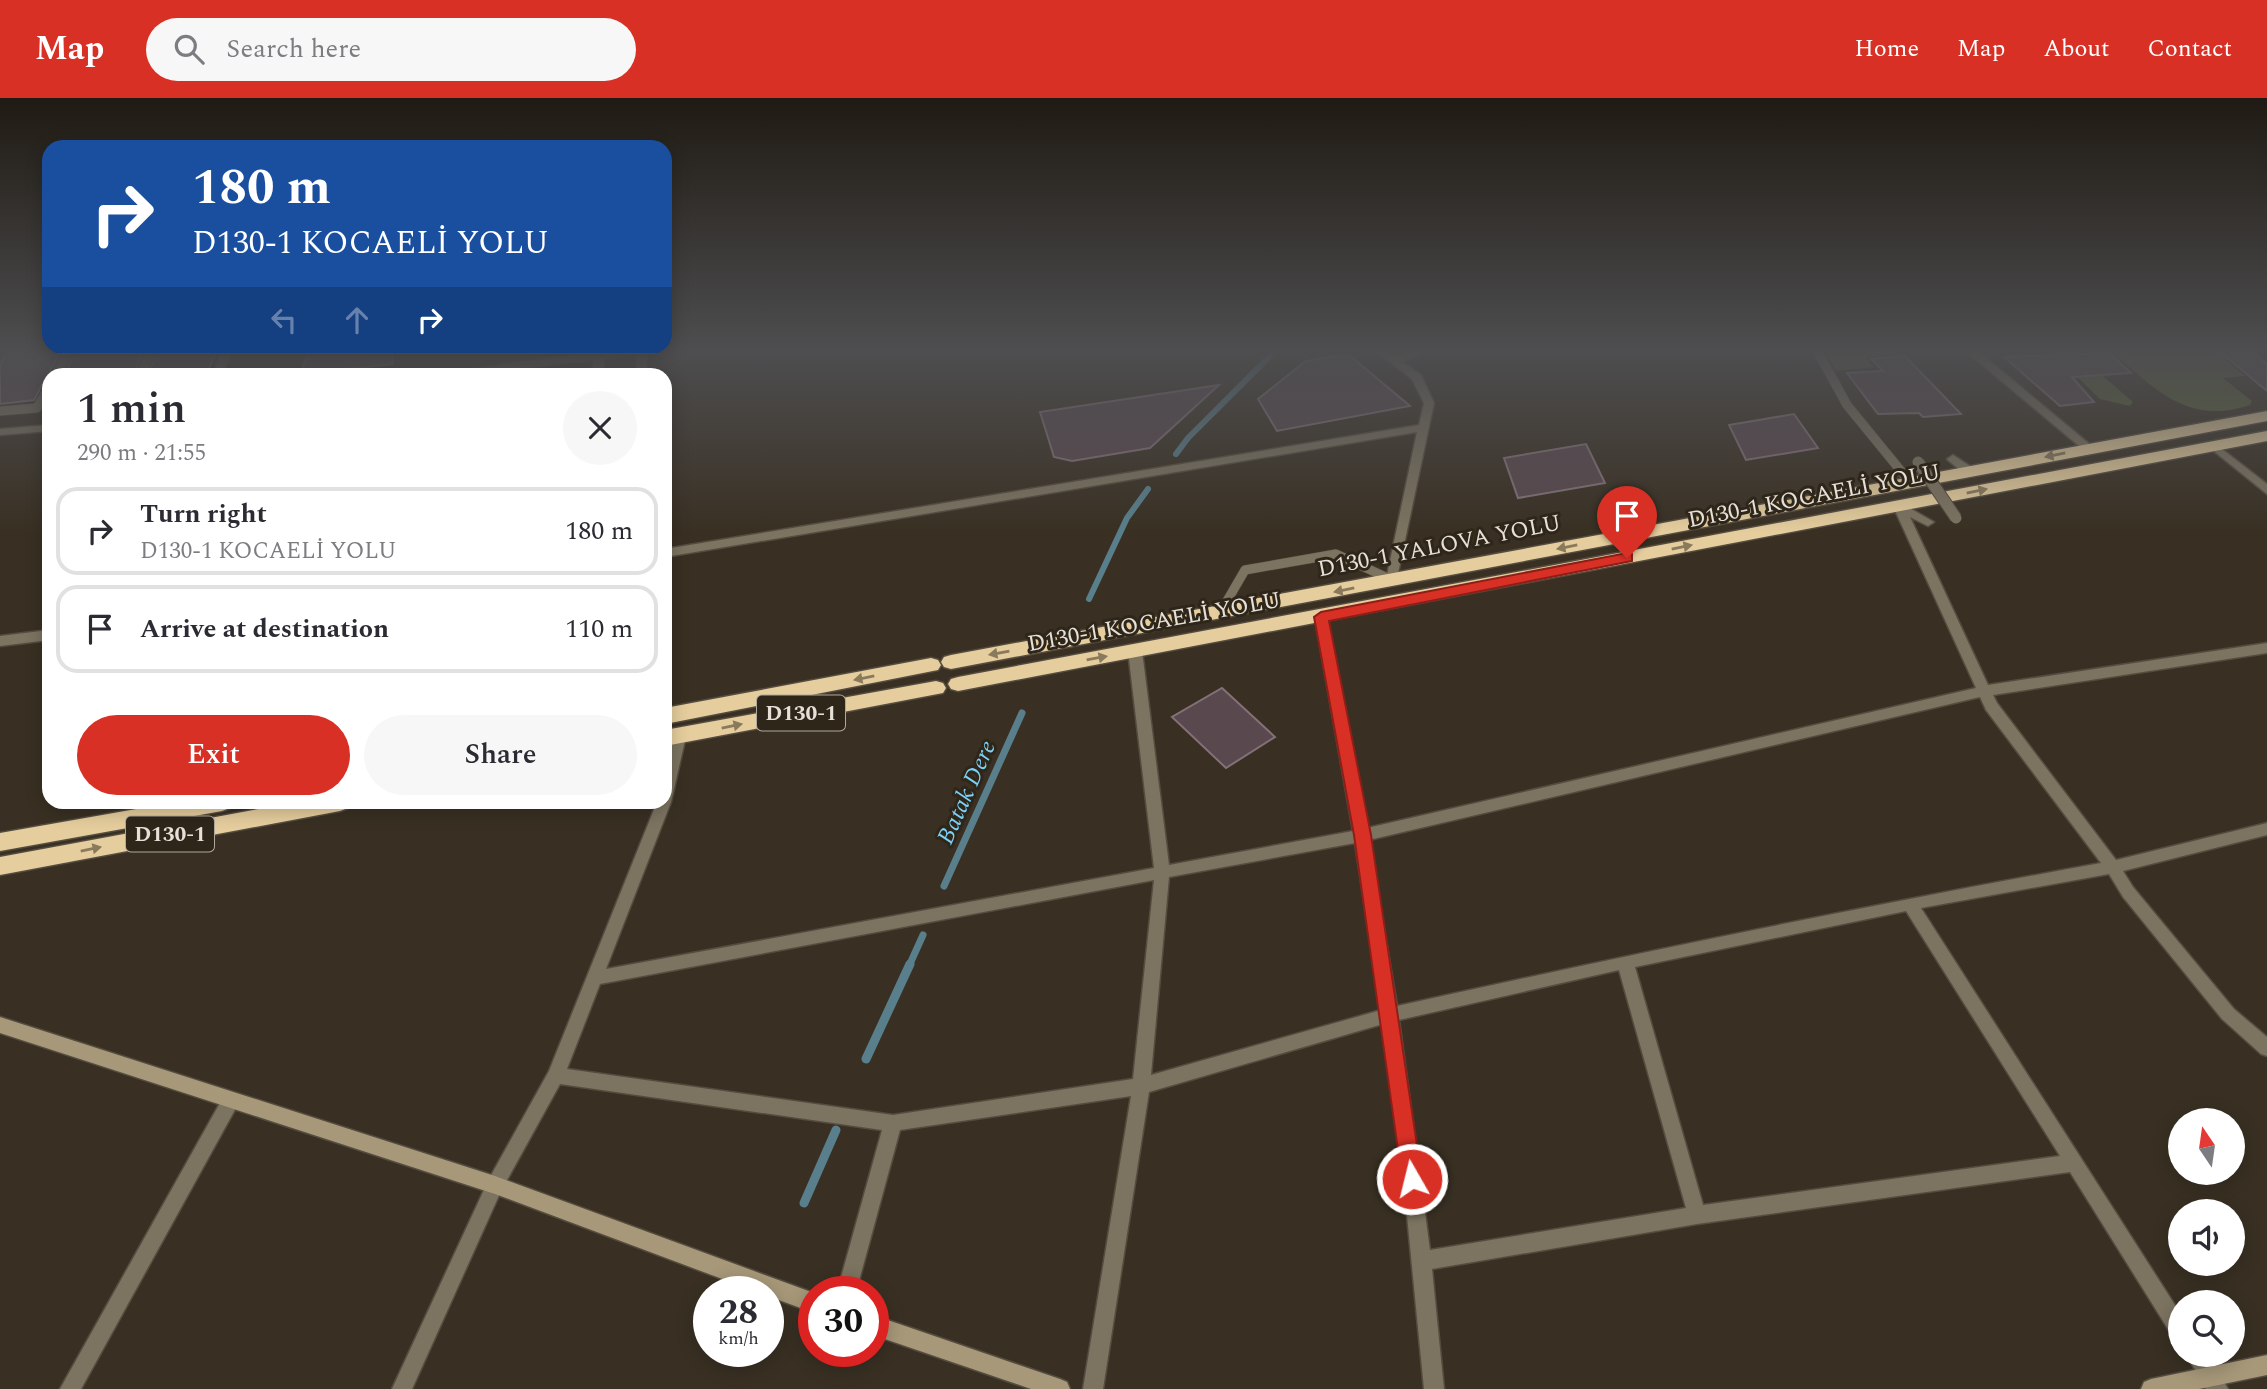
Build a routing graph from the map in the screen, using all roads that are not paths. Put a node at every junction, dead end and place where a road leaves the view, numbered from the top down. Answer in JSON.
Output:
{"nodes":[{"id":1,"x":1427,"y":412,"type":"edge"},
{"id":2,"x":1852,"y":412,"type":"edge"},
{"id":3,"x":2045,"y":412,"type":"edge"},
{"id":4,"x":2267,"y":416,"type":"edge"},
{"id":5,"x":1423,"y":428,"type":"junction"},
{"id":6,"x":42,"y":429,"type":"edge"},
{"id":7,"x":0,"y":432,"type":"edge"},
{"id":8,"x":2267,"y":436,"type":"edge"},
{"id":9,"x":2214,"y":446,"type":"junction"},
{"id":10,"x":2089,"y":449,"type":"junction"},
{"id":11,"x":1953,"y":459,"type":"dead end"},
{"id":12,"x":1918,"y":462,"type":"dead end"},
{"id":13,"x":1969,"y":471,"type":"junction"},
{"id":14,"x":1910,"y":482,"type":"junction"},
{"id":15,"x":2267,"y":490,"type":"edge"},
{"id":16,"x":1899,"y":506,"type":"junction"},
{"id":17,"x":1956,"y":518,"type":"dead end"},
{"id":18,"x":1928,"y":522,"type":"dead end"},
{"id":19,"x":672,"y":552,"type":"edge"},
{"id":20,"x":1392,"y":580,"type":"junction"},
{"id":21,"x":1220,"y":612,"type":"junction"},
{"id":22,"x":1321,"y":617,"type":"junction"},
{"id":23,"x":42,"y":636,"type":"edge"},
{"id":24,"x":0,"y":641,"type":"edge"},
{"id":25,"x":2267,"y":648,"type":"edge"},
{"id":26,"x":1135,"y":651,"type":"junction"},
{"id":27,"x":958,"y":684,"type":"dead end"},
{"id":28,"x":936,"y":688,"type":"dead end"},
{"id":29,"x":1984,"y":691,"type":"junction"},
{"id":30,"x":672,"y":715,"type":"edge"},
{"id":31,"x":672,"y":737,"type":"edge"},
{"id":32,"x":183,"y":809,"type":"edge"},
{"id":33,"x":303,"y":809,"type":"edge"},
{"id":34,"x":661,"y":809,"type":"edge"},
{"id":35,"x":2267,"y":829,"type":"edge"},
{"id":36,"x":59,"y":831,"type":"junction"},
{"id":37,"x":1363,"y":835,"type":"junction"},
{"id":38,"x":0,"y":836,"type":"edge"},
{"id":39,"x":0,"y":842,"type":"edge"},
{"id":40,"x":57,"y":855,"type":"junction"},
{"id":41,"x":0,"y":866,"type":"edge"},
{"id":42,"x":2113,"y":867,"type":"junction"},
{"id":43,"x":0,"y":873,"type":"edge"},
{"id":44,"x":1162,"y":873,"type":"junction"},
{"id":45,"x":1910,"y":904,"type":"junction"},
{"id":46,"x":1625,"y":962,"type":"junction"},
{"id":47,"x":595,"y":978,"type":"junction"},
{"id":48,"x":1389,"y":1015,"type":"junction"},
{"id":49,"x":0,"y":1026,"type":"edge"},
{"id":50,"x":2267,"y":1048,"type":"edge"},
{"id":51,"x":555,"y":1075,"type":"junction"},
{"id":52,"x":1141,"y":1086,"type":"junction"},
{"id":53,"x":231,"y":1100,"type":"junction"},
{"id":54,"x":893,"y":1123,"type":"junction"},
{"id":55,"x":2072,"y":1163,"type":"junction"},
{"id":56,"x":495,"y":1185,"type":"junction"},
{"id":57,"x":1697,"y":1215,"type":"junction"},
{"id":58,"x":1423,"y":1261,"type":"junction"},
{"id":59,"x":850,"y":1276,"type":"edge"},
{"id":60,"x":798,"y":1297,"type":"edge"},
{"id":61,"x":2168,"y":1312,"type":"edge"},
{"id":62,"x":889,"y":1330,"type":"edge"},
{"id":63,"x":2267,"y":1365,"type":"edge"},
{"id":64,"x":2204,"y":1367,"type":"edge"},
{"id":65,"x":2214,"y":1383,"type":"edge"},
{"id":66,"x":70,"y":1389,"type":"edge"},
{"id":67,"x":402,"y":1389,"type":"edge"},
{"id":68,"x":1060,"y":1389,"type":"edge"},
{"id":69,"x":1093,"y":1389,"type":"edge"},
{"id":70,"x":1434,"y":1389,"type":"edge"},
{"id":71,"x":2151,"y":1389,"type":"edge"}],
"edges":[{"from":1,"to":5,"type":"street"},
{"from":2,"to":14,"type":"lane"},
{"from":3,"to":10,"type":"street"},
{"from":4,"to":10,"type":"highway","name":"D130-1 YALOVA YOLU","number":"D130-1"},
{"from":5,"to":19,"type":"street"},
{"from":5,"to":20,"type":"street"},
{"from":6,"to":7,"type":"street"},
{"from":8,"to":9,"type":"highway","name":"D130-1 KOCAELİ YOLU"},
{"from":9,"to":15,"type":"street"},
{"from":16,"to":9,"type":"highway","name":"D130-1 KOCAELİ YOLU","one_way":true},
{"from":10,"to":13,"type":"highway","name":"D130-1 YALOVA YOLU","number":"D130-1","one_way":true},
{"from":11,"to":13,"type":"street"},
{"from":12,"to":17,"type":"street","bridge":true},
{"from":13,"to":14,"type":"highway","name":"D130-1 YALOVA YOLU","number":"D130-1"},
{"from":14,"to":20,"type":"highway","name":"D130-1 YALOVA YOLU","number":"D130-1","one_way":true},
{"from":16,"to":18,"type":"street"},
{"from":22,"to":16,"type":"highway","name":"D130-1 KOCAELİ YOLU","one_way":true},
{"from":16,"to":29,"type":"street"},
{"from":20,"to":21,"type":"highway","name":"D130-1 YALOVA YOLU","number":"D130-1","one_way":true},
{"from":20,"to":21,"type":"lane"},
{"from":21,"to":30,"type":"highway","name":"D130-1 YALOVA YOLU","number":"D130-1","one_way":true},
{"from":22,"to":26,"type":"highway","name":"D130-1 KOCAELİ YOLU"},
{"from":22,"to":37,"type":"street"},
{"from":23,"to":24,"type":"street"},
{"from":25,"to":29,"type":"street"},
{"from":27,"to":26,"type":"highway","name":"D130-1 KOCAELİ YOLU","one_way":true},
{"from":26,"to":44,"type":"street"},
{"from":31,"to":28,"type":"highway","number":"D130-1","one_way":true},
{"from":29,"to":37,"type":"street"},
{"from":29,"to":42,"type":"street"},
{"from":32,"to":36,"type":"highway","number":"D130-1"},
{"from":40,"to":33,"type":"highway","number":"D130-1","one_way":true},
{"from":34,"to":47,"type":"street"},
{"from":35,"to":42,"type":"street"},
{"from":36,"to":38,"type":"highway"},
{"from":36,"to":39,"type":"highway","number":"D130-1"},
{"from":37,"to":44,"type":"street"},
{"from":37,"to":48,"type":"street"},
{"from":40,"to":41,"type":"highway","number":"D130-1"},
{"from":40,"to":43,"type":"highway"},
{"from":42,"to":45,"type":"street"},
{"from":42,"to":50,"type":"street"},
{"from":44,"to":47,"type":"street"},
{"from":44,"to":52,"type":"street"},
{"from":45,"to":46,"type":"street"},
{"from":45,"to":55,"type":"street"},
{"from":46,"to":48,"type":"street"},
{"from":46,"to":57,"type":"street"},
{"from":47,"to":51,"type":"street"},
{"from":48,"to":52,"type":"street"},
{"from":48,"to":58,"type":"street"},
{"from":49,"to":53,"type":"street"},
{"from":51,"to":54,"type":"street"},
{"from":51,"to":56,"type":"street"},
{"from":52,"to":54,"type":"street"},
{"from":52,"to":69,"type":"street"},
{"from":53,"to":56,"type":"street"},
{"from":53,"to":66,"type":"street"},
{"from":54,"to":59,"type":"street"},
{"from":55,"to":57,"type":"street"},
{"from":55,"to":61,"type":"street"},
{"from":56,"to":60,"type":"street"},
{"from":56,"to":67,"type":"street"},
{"from":57,"to":58,"type":"street"},
{"from":58,"to":70,"type":"street"},
{"from":62,"to":68,"type":"street"},
{"from":63,"to":65,"type":"street"},
{"from":64,"to":65,"type":"street"},
{"from":65,"to":71,"type":"street"}]}
